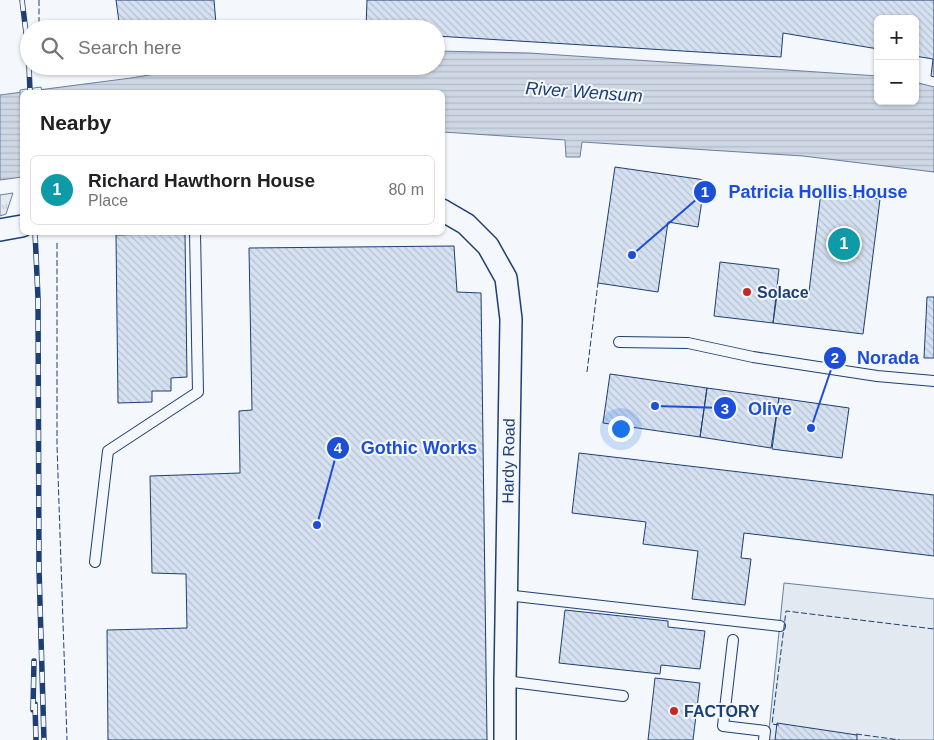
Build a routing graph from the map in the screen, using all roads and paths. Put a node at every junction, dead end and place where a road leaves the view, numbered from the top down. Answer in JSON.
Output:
{"nodes":[{"id":1,"x":445,"y":212,"type":"edge"},
{"id":2,"x":20,"y":226,"type":"edge"},
{"id":3,"x":0,"y":230,"type":"edge"},
{"id":4,"x":195,"y":235,"type":"edge"},
{"id":5,"x":619,"y":342,"type":"dead end"},
{"id":6,"x":934,"y":381,"type":"edge"},
{"id":7,"x":95,"y":562,"type":"dead end"},
{"id":8,"x":506,"y":595,"type":"junction"},
{"id":9,"x":780,"y":626,"type":"dead end"},
{"id":10,"x":733,"y":640,"type":"dead end"},
{"id":11,"x":505,"y":681,"type":"junction"},
{"id":12,"x":623,"y":696,"type":"dead end"},
{"id":13,"x":506,"y":740,"type":"edge"},
{"id":14,"x":764,"y":740,"type":"edge"}],
"edges":[{"from":1,"to":8,"type":"street","name":"Hardy Road"},
{"from":2,"to":3,"type":"street"},
{"from":4,"to":7,"type":"lane"},
{"from":5,"to":6,"type":"lane"},
{"from":8,"to":9,"type":"lane"},
{"from":8,"to":11,"type":"street","name":"Hardy Road"},
{"from":10,"to":14,"type":"lane"},
{"from":11,"to":12,"type":"lane"},
{"from":11,"to":13,"type":"street","name":"Hardy Road"}]}
